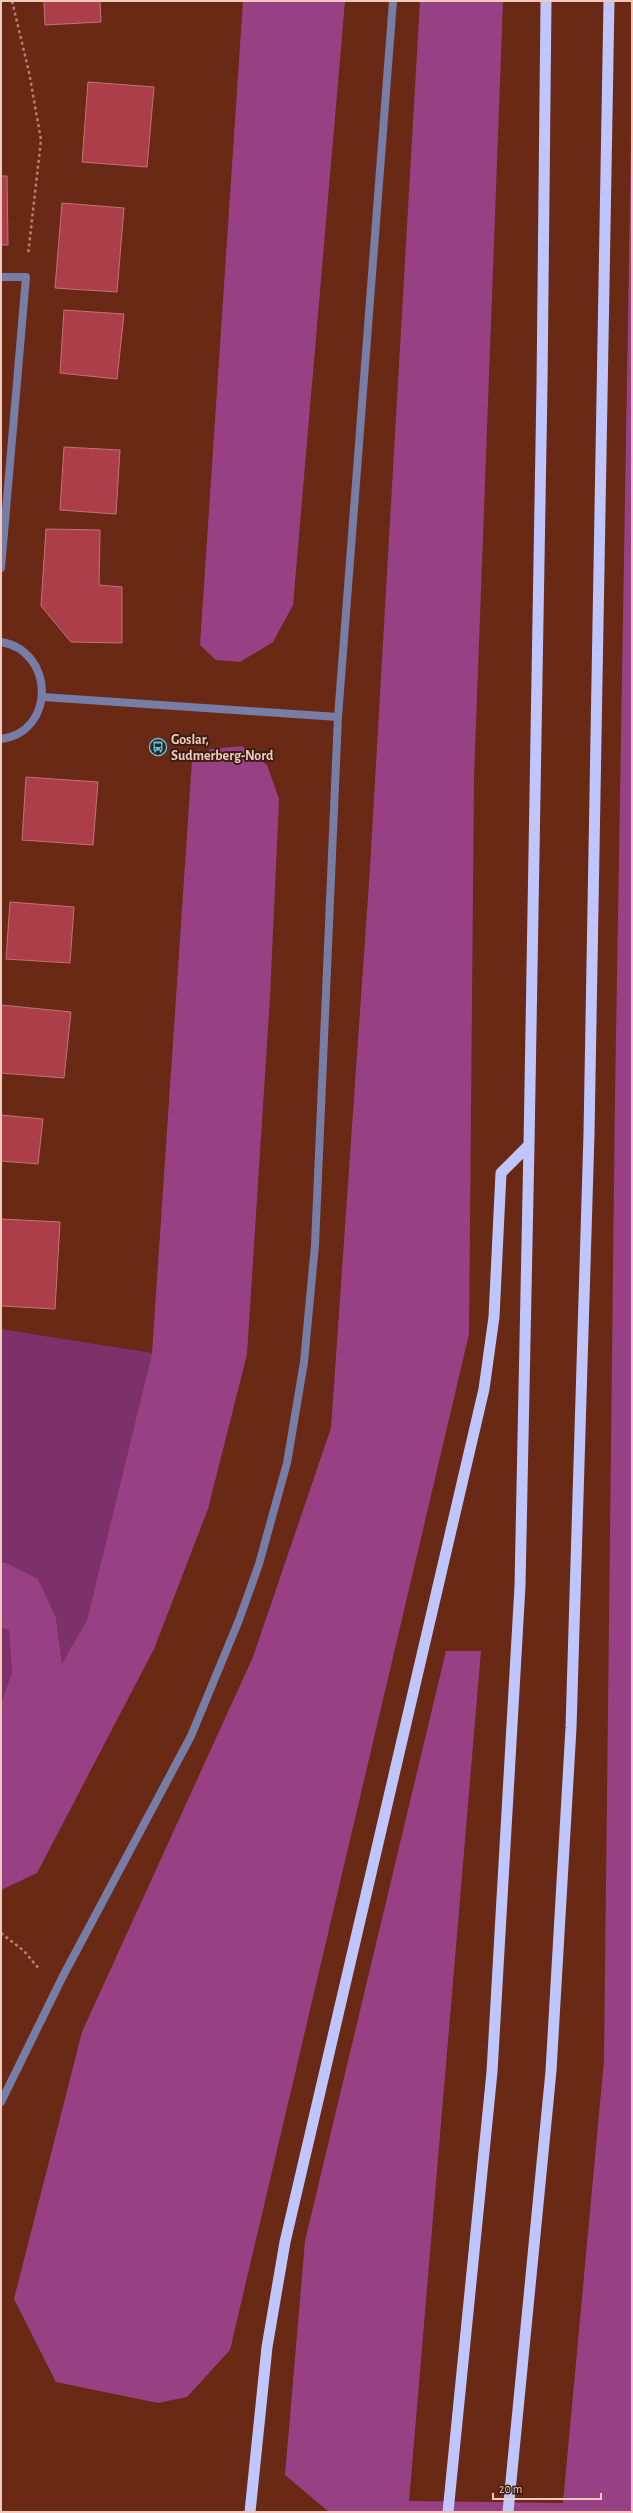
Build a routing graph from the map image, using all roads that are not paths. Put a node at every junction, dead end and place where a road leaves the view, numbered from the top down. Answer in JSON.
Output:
{"nodes":[{"id":1,"x":393,"y":1,"type":"edge"},
{"id":2,"x":546,"y":1,"type":"edge"},
{"id":3,"x":609,"y":1,"type":"edge"},
{"id":4,"x":1,"y":277,"type":"edge"},
{"id":5,"x":1,"y":568,"type":"edge"},
{"id":6,"x":1,"y":642,"type":"edge"},
{"id":7,"x":43,"y":697,"type":"junction"},
{"id":8,"x":338,"y":717,"type":"junction"},
{"id":9,"x":1,"y":739,"type":"edge"},
{"id":10,"x":530,"y":1145,"type":"junction"},
{"id":11,"x":1,"y":2102,"type":"edge"},
{"id":12,"x":250,"y":2512,"type":"edge"},
{"id":13,"x":448,"y":2512,"type":"edge"},
{"id":14,"x":508,"y":2512,"type":"edge"}],
"edges":[{"from":1,"to":8,"type":"street"},
{"from":2,"to":10,"type":"highway"},
{"from":3,"to":14,"type":"highway"},
{"from":4,"to":5,"type":"street"},
{"from":6,"to":7,"type":"street"},
{"from":7,"to":8,"type":"street"},
{"from":7,"to":9,"type":"street"},
{"from":8,"to":11,"type":"street"},
{"from":10,"to":12,"type":"highway"},
{"from":10,"to":13,"type":"highway"}]}
